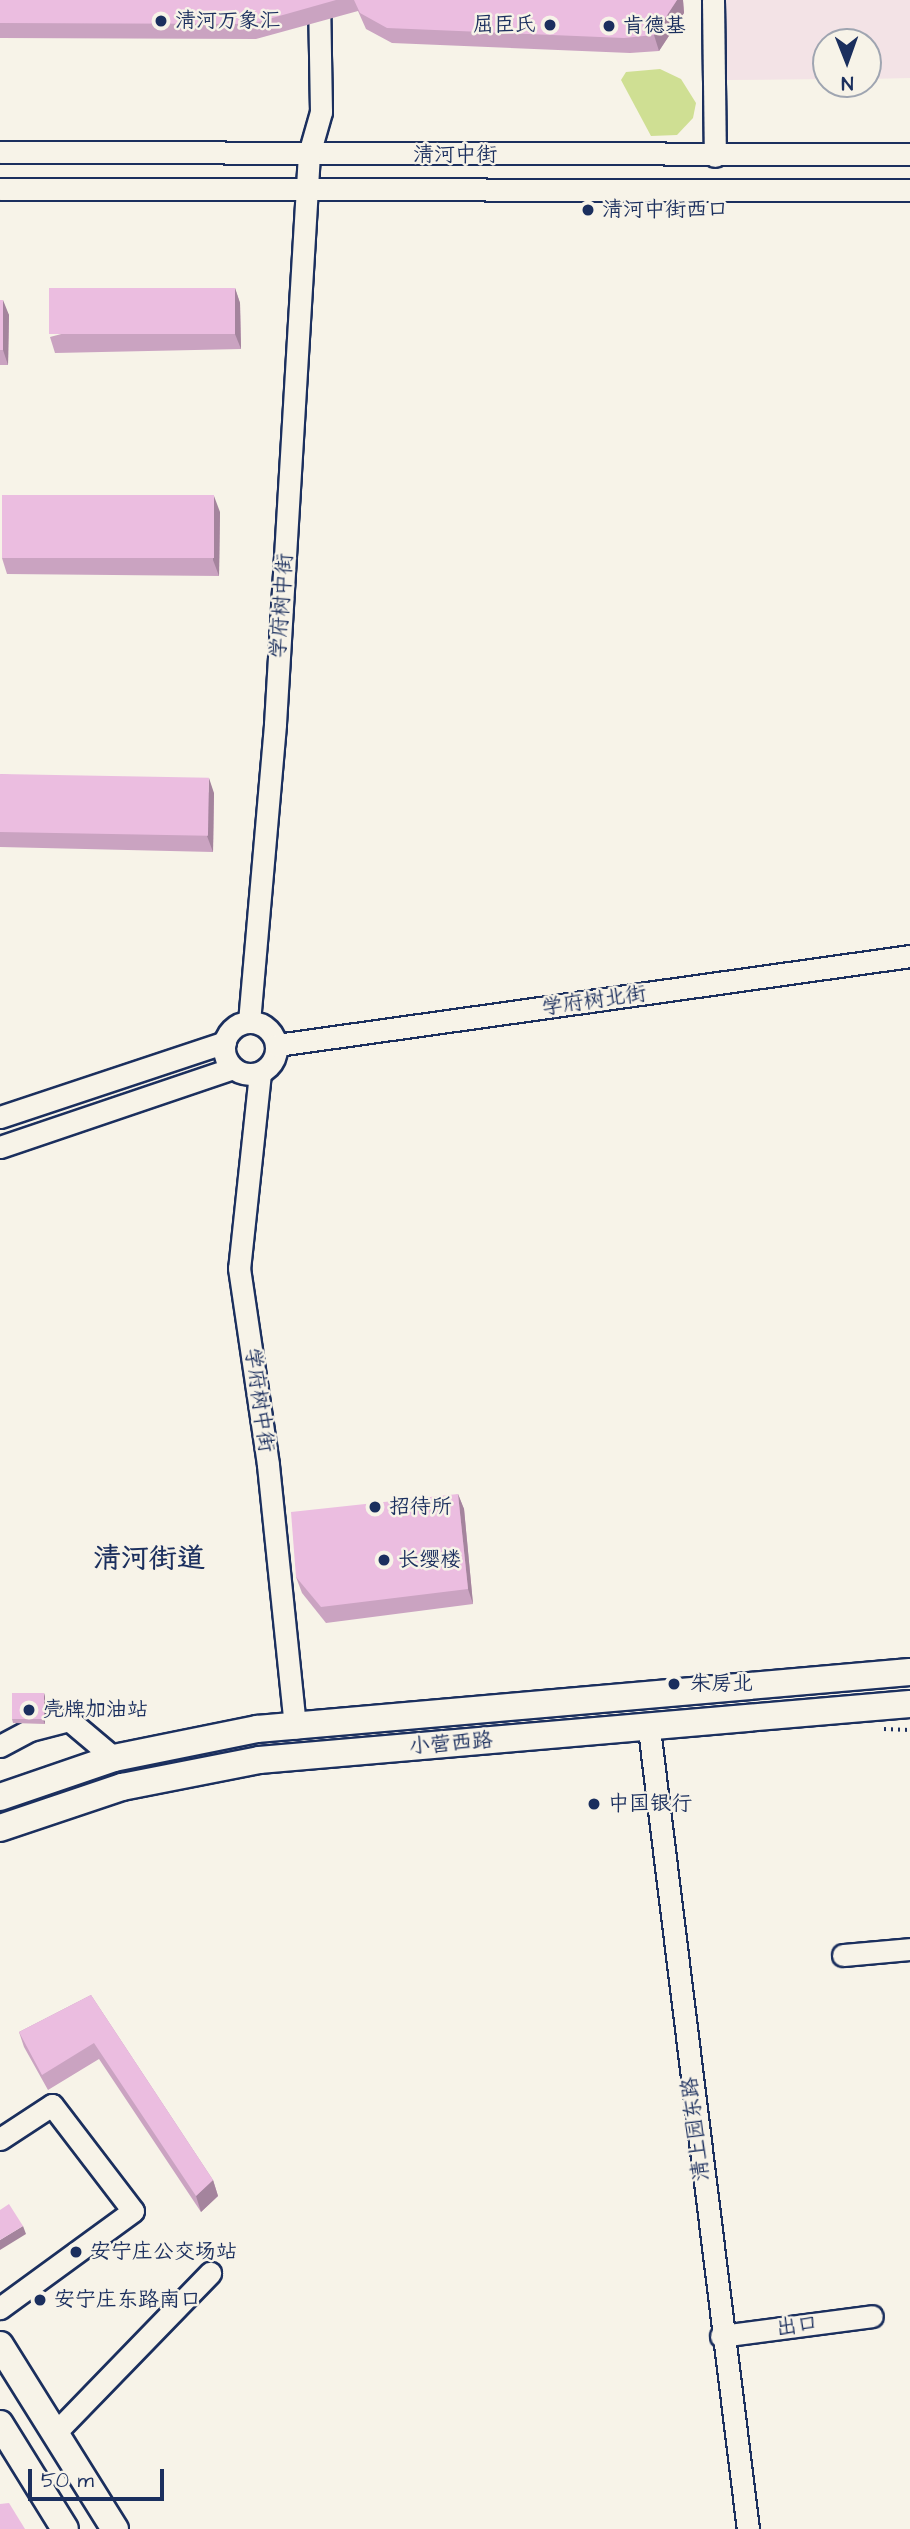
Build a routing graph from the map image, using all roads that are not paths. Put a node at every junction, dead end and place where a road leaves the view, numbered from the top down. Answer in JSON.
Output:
{"nodes":[{"id":1,"x":713,"y":0,"type":"edge"},
{"id":2,"x":319,"y":4,"type":"edge"},
{"id":3,"x":0,"y":152,"type":"edge"},
{"id":4,"x":309,"y":154,"type":"junction"},
{"id":5,"x":910,"y":154,"type":"edge"},
{"id":6,"x":716,"y":156,"type":"junction"},
{"id":7,"x":0,"y":190,"type":"edge"},
{"id":8,"x":309,"y":190,"type":"junction"},
{"id":9,"x":910,"y":190,"type":"edge"},
{"id":10,"x":910,"y":956,"type":"edge"},
{"id":11,"x":249,"y":1021,"type":"junction"},
{"id":12,"x":225,"y":1042,"type":"junction"},
{"id":13,"x":277,"y":1045,"type":"junction"},
{"id":14,"x":233,"y":1068,"type":"junction"},
{"id":15,"x":260,"y":1073,"type":"junction"},
{"id":16,"x":0,"y":1117,"type":"edge"},
{"id":17,"x":0,"y":1147,"type":"edge"},
{"id":18,"x":910,"y":1672,"type":"edge"},
{"id":19,"x":910,"y":1704,"type":"edge"},
{"id":20,"x":295,"y":1728,"type":"junction"},
{"id":21,"x":649,"y":1729,"type":"junction"},
{"id":22,"x":0,"y":1746,"type":"edge"},
{"id":23,"x":114,"y":1758,"type":"junction"},
{"id":24,"x":0,"y":1797,"type":"edge"},
{"id":25,"x":0,"y":1828,"type":"edge"},
{"id":26,"x":910,"y":1949,"type":"edge"},
{"id":27,"x":843,"y":1955,"type":"dead end"},
{"id":28,"x":0,"y":2139,"type":"edge"},
{"id":29,"x":211,"y":2273,"type":"dead end"},
{"id":30,"x":0,"y":2308,"type":"edge"},
{"id":31,"x":872,"y":2316,"type":"dead end"},
{"id":32,"x":721,"y":2336,"type":"junction"},
{"id":33,"x":0,"y":2345,"type":"edge"},
{"id":34,"x":1,"y":2433,"type":"edge"},
{"id":35,"x":55,"y":2433,"type":"junction"},
{"id":36,"x":65,"y":2529,"type":"edge"},
{"id":37,"x":115,"y":2529,"type":"edge"},
{"id":38,"x":748,"y":2529,"type":"edge"}],
"edges":[{"from":1,"to":6,"type":"street"},
{"from":2,"to":4,"type":"street","name":"学府树中街"},
{"from":3,"to":4,"type":"street","name":"清河中街"},
{"from":4,"to":6,"type":"street","name":"清河中街"},
{"from":4,"to":8,"type":"street","name":"学府树中街"},
{"from":5,"to":6,"type":"street","name":"清河中街"},
{"from":7,"to":8,"type":"street","name":"清河中街"},
{"from":8,"to":9,"type":"street","name":"清河中街"},
{"from":8,"to":11,"type":"street","name":"学府树中街"},
{"from":10,"to":13,"type":"street","name":"学府树北街"},
{"from":11,"to":12,"type":"street"},
{"from":11,"to":13,"type":"street"},
{"from":12,"to":14,"type":"street"},
{"from":12,"to":16,"type":"street"},
{"from":13,"to":15,"type":"street"},
{"from":14,"to":15,"type":"street"},
{"from":14,"to":17,"type":"street"},
{"from":15,"to":20,"type":"street","name":"学府树中街"},
{"from":18,"to":20,"type":"main road","name":"小营西路"},
{"from":19,"to":21,"type":"main road","name":"小营西路"},
{"from":20,"to":23,"type":"main road","name":"小营西路"},
{"from":21,"to":25,"type":"main road","name":"小营西路"},
{"from":21,"to":32,"type":"street","name":"清上园东路"},
{"from":22,"to":23,"type":"street"},
{"from":23,"to":24,"type":"main road","name":"小营西路"},
{"from":26,"to":27,"type":"street"},
{"from":28,"to":30,"type":"street"},
{"from":29,"to":35,"type":"street"},
{"from":31,"to":32,"type":"street","name":"出口"},
{"from":32,"to":38,"type":"street","name":"清上园东路"},
{"from":33,"to":35,"type":"main road"},
{"from":34,"to":36,"type":"main road"},
{"from":35,"to":37,"type":"main road"}]}
